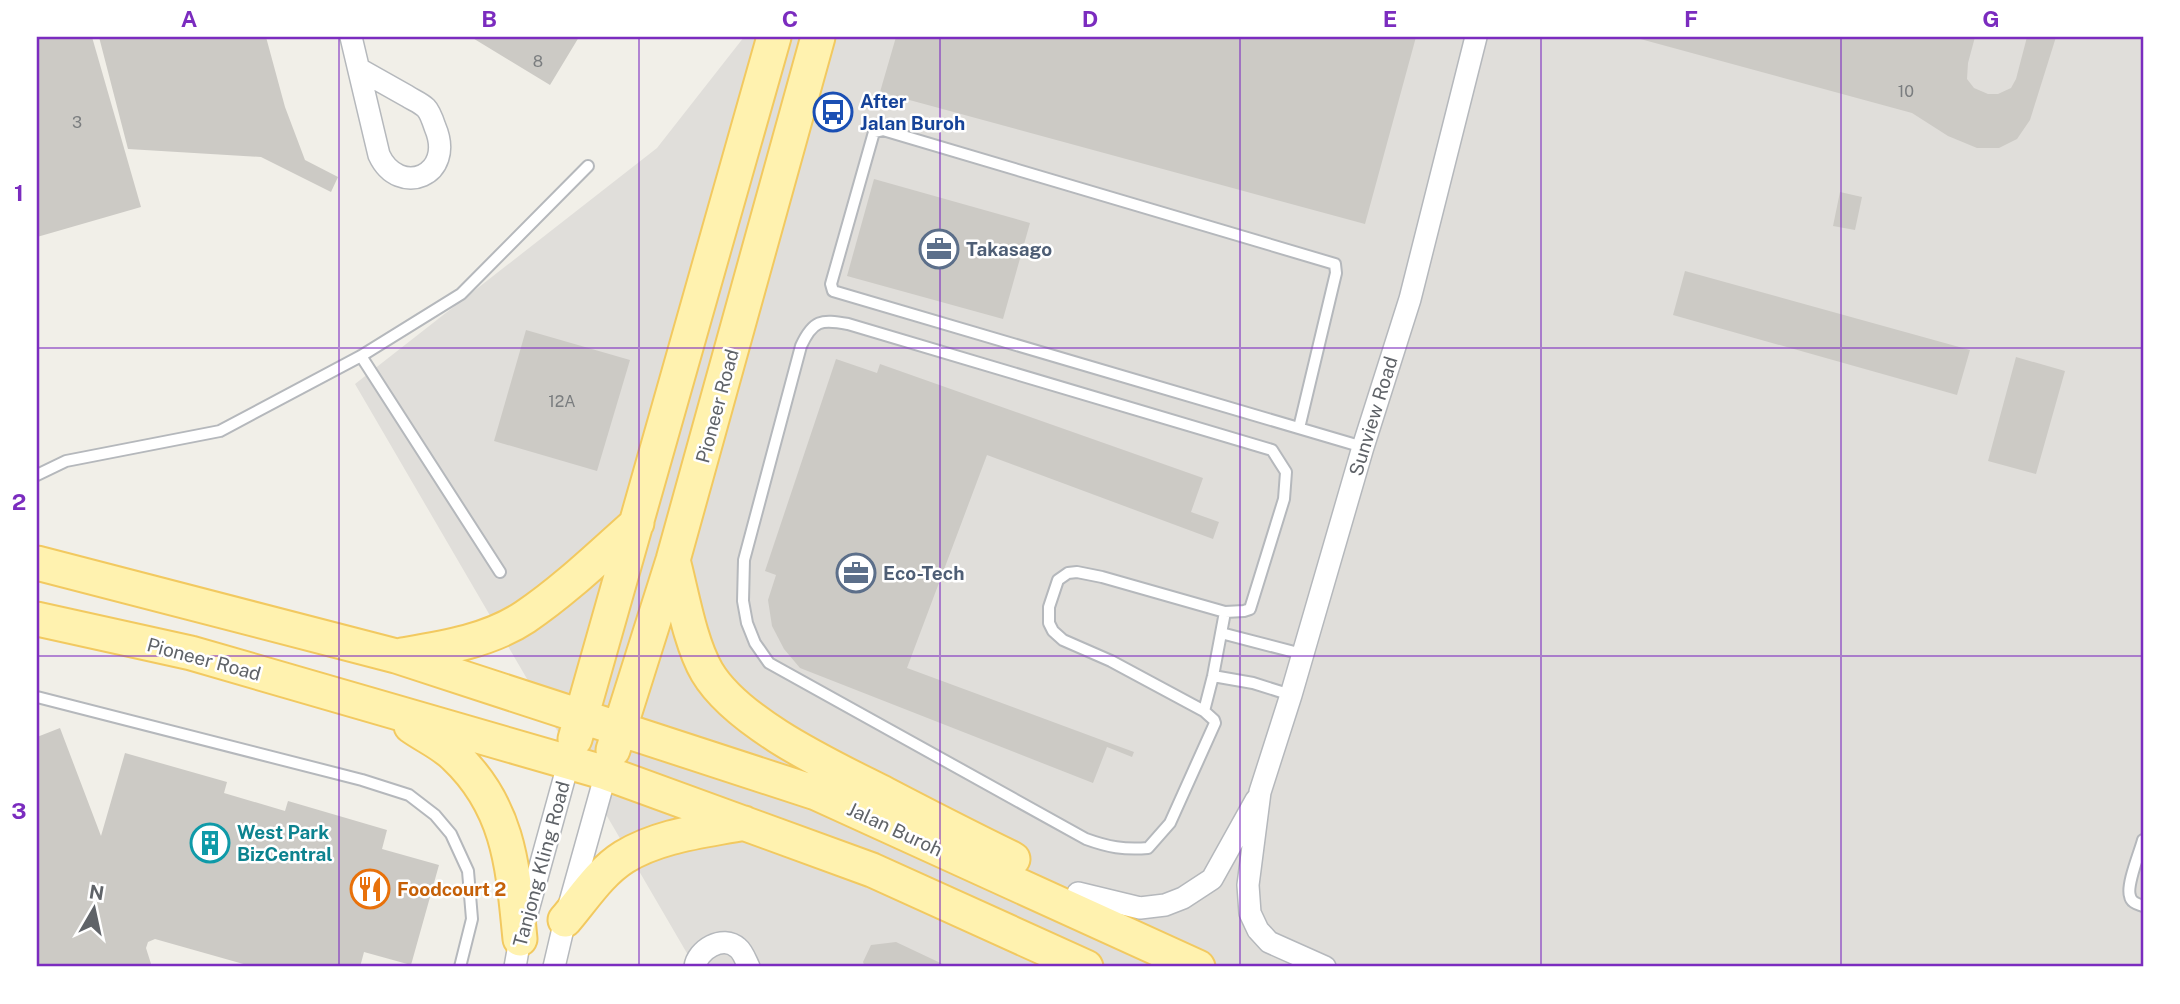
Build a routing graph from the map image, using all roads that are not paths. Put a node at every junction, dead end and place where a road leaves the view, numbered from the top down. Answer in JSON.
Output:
{"nodes":[{"id":1,"x":351,"y":37,"type":"edge"},
{"id":2,"x":774,"y":37,"type":"edge"},
{"id":3,"x":817,"y":37,"type":"edge"},
{"id":4,"x":1476,"y":37,"type":"edge"},
{"id":5,"x":359,"y":69,"type":"junction"},
{"id":6,"x":588,"y":166,"type":"dead end"},
{"id":7,"x":361,"y":356,"type":"junction"},
{"id":8,"x":1299,"y":428,"type":"junction"},
{"id":9,"x":1363,"y":447,"type":"junction"},
{"id":10,"x":37,"y":475,"type":"edge"},
{"id":11,"x":637,"y":523,"type":"junction"},
{"id":12,"x":673,"y":560,"type":"junction"},
{"id":13,"x":37,"y":563,"type":"edge"},
{"id":14,"x":500,"y":572,"type":"dead end"},
{"id":15,"x":1225,"y":612,"type":"junction"},
{"id":16,"x":37,"y":619,"type":"edge"},
{"id":17,"x":1221,"y":633,"type":"junction"},
{"id":18,"x":1303,"y":654,"type":"junction"},
{"id":19,"x":396,"y":656,"type":"junction"},
{"id":20,"x":1213,"y":676,"type":"junction"},
{"id":21,"x":1291,"y":695,"type":"junction"},
{"id":22,"x":37,"y":697,"type":"edge"},
{"id":23,"x":385,"y":709,"type":"junction"},
{"id":24,"x":1204,"y":711,"type":"junction"},
{"id":25,"x":582,"y":717,"type":"junction"},
{"id":26,"x":619,"y":728,"type":"junction"},
{"id":27,"x":569,"y":761,"type":"junction"},
{"id":28,"x":606,"y":773,"type":"junction"},
{"id":29,"x":1260,"y":792,"type":"junction"},
{"id":30,"x":744,"y":823,"type":"junction"},
{"id":31,"x":2143,"y":840,"type":"edge"},
{"id":32,"x":1078,"y":893,"type":"junction"},
{"id":33,"x":2143,"y":906,"type":"edge"},
{"id":34,"x":565,"y":920,"type":"junction"},
{"id":35,"x":518,"y":953,"type":"edge"},
{"id":36,"x":460,"y":967,"type":"edge"},
{"id":37,"x":554,"y":967,"type":"edge"},
{"id":38,"x":695,"y":967,"type":"edge"},
{"id":39,"x":749,"y":967,"type":"edge"},
{"id":40,"x":1086,"y":967,"type":"edge"},
{"id":41,"x":1199,"y":967,"type":"edge"},
{"id":42,"x":1325,"y":967,"type":"edge"}],
"edges":[{"from":1,"to":5,"type":"street"},
{"from":2,"to":11,"type":"main road"},
{"from":3,"to":12,"type":"main road","name":"Pioneer Road"},
{"from":4,"to":9,"type":"street","name":"Sunview Road"},
{"from":5,"to":5,"type":"street"},
{"from":6,"to":7,"type":"lane"},
{"from":7,"to":10,"type":"lane"},
{"from":7,"to":14,"type":"lane"},
{"from":8,"to":8,"type":"lane"},
{"from":8,"to":9,"type":"lane"},
{"from":9,"to":18,"type":"street","name":"Sunview Road"},
{"from":11,"to":19,"type":"main road"},
{"from":11,"to":25,"type":"main road"},
{"from":12,"to":26,"type":"main road","name":"Pioneer Road"},
{"from":12,"to":32,"type":"main road"},
{"from":13,"to":19,"type":"main road"},
{"from":15,"to":17,"type":"lane"},
{"from":15,"to":24,"type":"lane"},
{"from":15,"to":24,"type":"lane"},
{"from":16,"to":23,"type":"main road","name":"Pioneer Road"},
{"from":17,"to":18,"type":"lane"},
{"from":17,"to":20,"type":"lane"},
{"from":18,"to":21,"type":"street","name":"Sunview Road"},
{"from":19,"to":25,"type":"main road"},
{"from":20,"to":21,"type":"lane"},
{"from":20,"to":24,"type":"lane"},
{"from":21,"to":29,"type":"street","name":"Sunview Road"},
{"from":22,"to":36,"type":"lane"},
{"from":23,"to":27,"type":"main road","name":"Pioneer Road"},
{"from":23,"to":35,"type":"main road"},
{"from":25,"to":26,"type":"main road","name":"Jalan Buroh"},
{"from":25,"to":27,"type":"main road"},
{"from":26,"to":28,"type":"main road","name":"Pioneer Road"},
{"from":26,"to":41,"type":"main road","name":"Jalan Buroh"},
{"from":27,"to":28,"type":"main road"},
{"from":27,"to":35,"type":"street","name":"Tanjong Kling Road"},
{"from":28,"to":30,"type":"main road"},
{"from":28,"to":34,"type":"street","name":"Tanjong Kling Road"},
{"from":29,"to":32,"type":"street","name":"Sunview Road"},
{"from":29,"to":42,"type":"street","name":"Sunview Road"},
{"from":30,"to":34,"type":"main road"},
{"from":30,"to":40,"type":"main road"},
{"from":31,"to":33,"type":"lane"},
{"from":32,"to":41,"type":"main road"},
{"from":34,"to":37,"type":"street","name":"Tanjong Kling Road"},
{"from":38,"to":39,"type":"street"}]}
